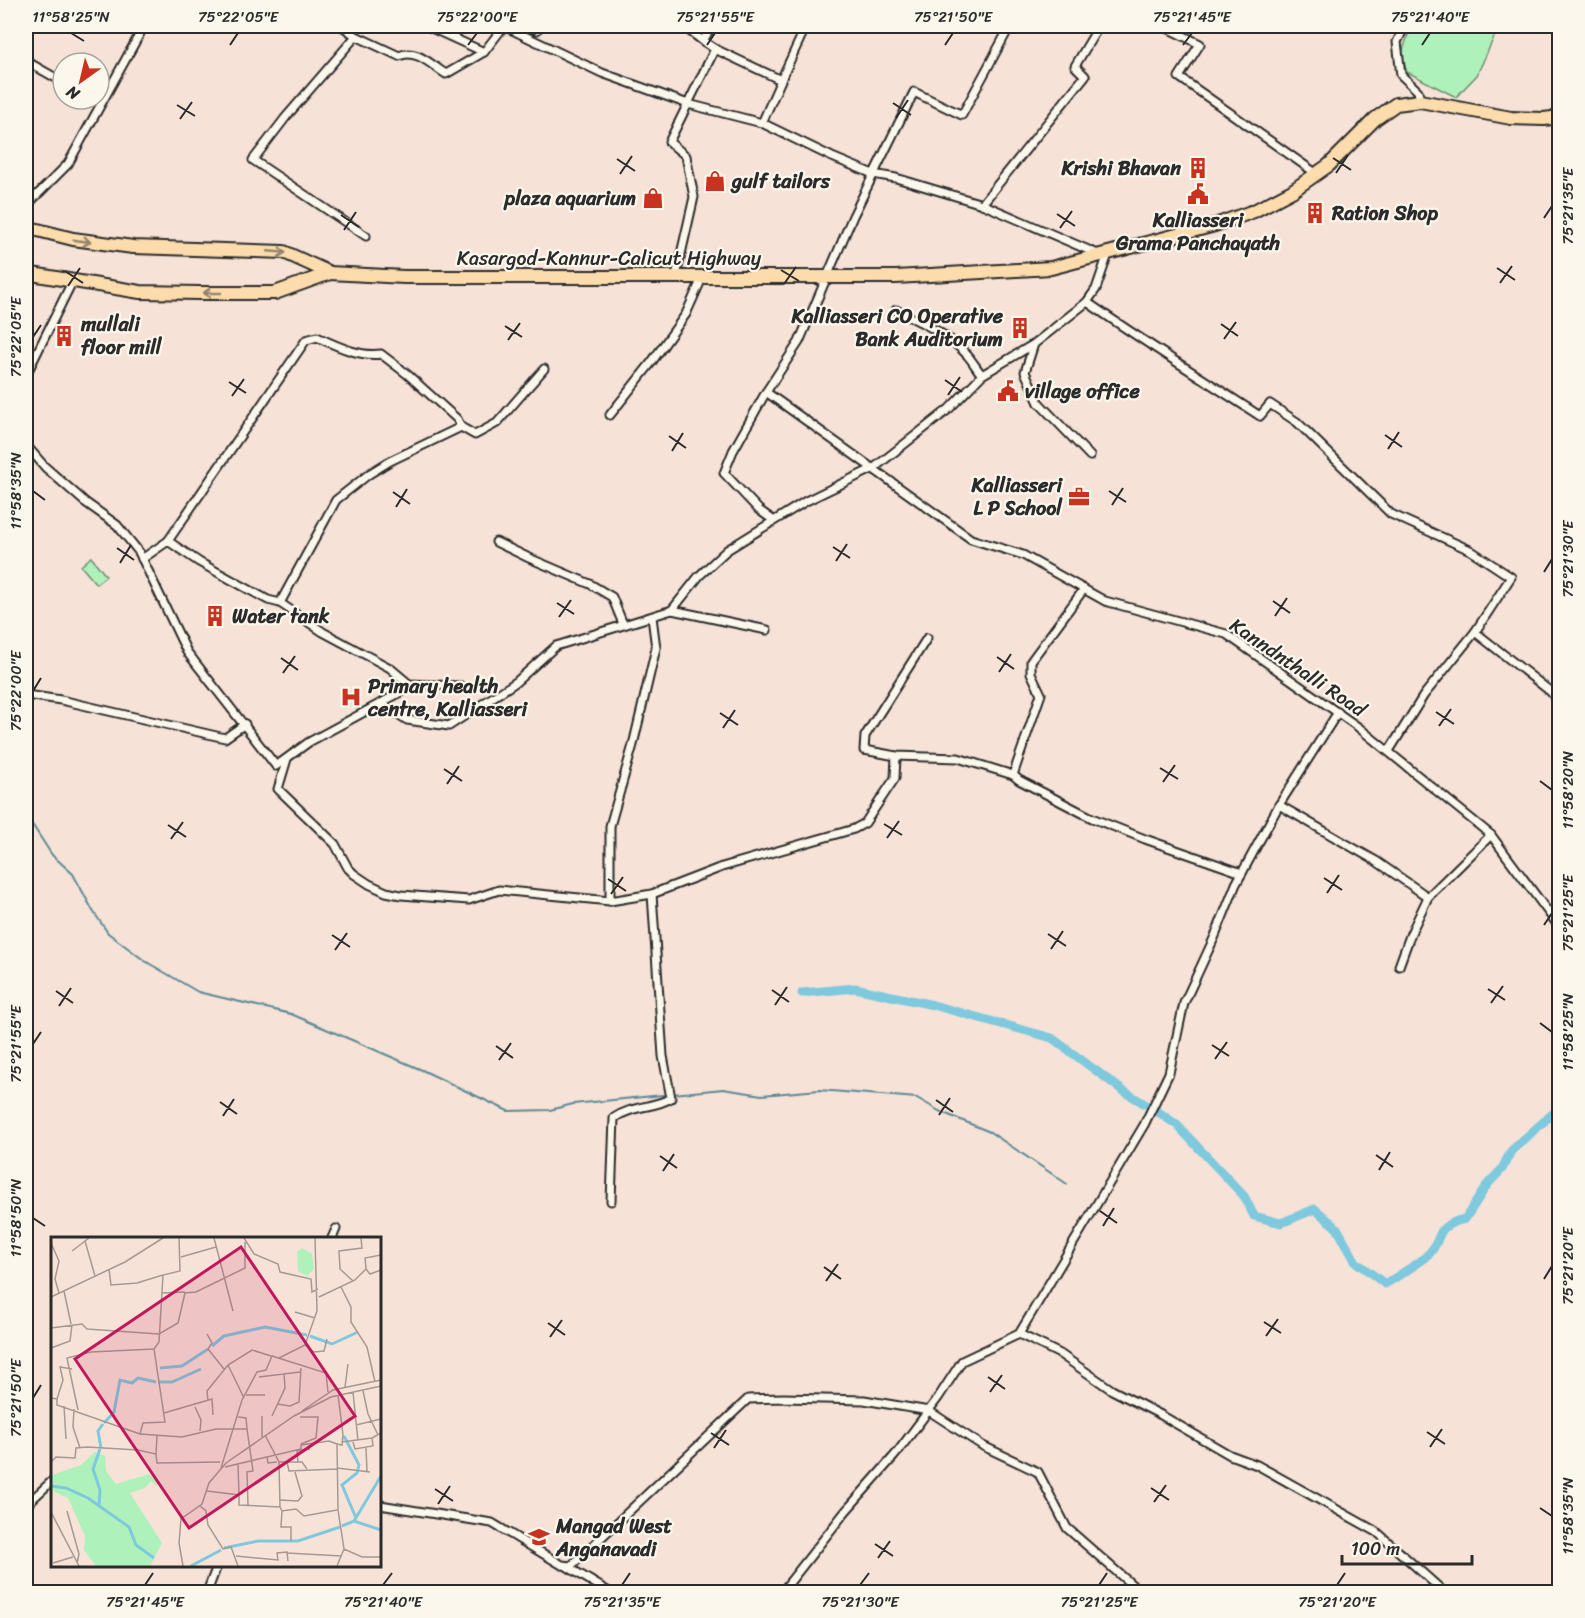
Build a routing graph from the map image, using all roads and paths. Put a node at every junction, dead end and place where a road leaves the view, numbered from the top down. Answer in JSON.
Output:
{"nodes":[{"id":1,"x":144,"y":26,"type":"edge"},
{"id":2,"x":342,"y":26,"type":"edge"},
{"id":3,"x":427,"y":26,"type":"edge"},
{"id":4,"x":530,"y":26,"type":"edge"},
{"id":5,"x":539,"y":26,"type":"edge"},
{"id":6,"x":683,"y":26,"type":"edge"},
{"id":7,"x":712,"y":26,"type":"edge"},
{"id":8,"x":806,"y":26,"type":"edge"},
{"id":9,"x":1010,"y":26,"type":"edge"},
{"id":10,"x":1099,"y":26,"type":"edge"},
{"id":11,"x":1163,"y":26,"type":"edge"},
{"id":12,"x":1405,"y":26,"type":"edge"},
{"id":13,"x":356,"y":36,"type":"junction"},
{"id":14,"x":704,"y":41,"type":"junction"},
{"id":15,"x":715,"y":49,"type":"junction"},
{"id":16,"x":484,"y":52,"type":"junction"},
{"id":17,"x":26,"y":61,"type":"edge"},
{"id":18,"x":51,"y":75,"type":"edge"},
{"id":19,"x":781,"y":80,"type":"junction"},
{"id":20,"x":111,"y":81,"type":"edge"},
{"id":21,"x":1420,"y":101,"type":"junction"},
{"id":22,"x":688,"y":104,"type":"junction"},
{"id":23,"x":94,"y":111,"type":"edge"},
{"id":24,"x":1560,"y":117,"type":"edge"},
{"id":25,"x":762,"y":123,"type":"junction"},
{"id":26,"x":873,"y":174,"type":"junction"},
{"id":27,"x":1317,"y":174,"type":"junction"},
{"id":28,"x":982,"y":204,"type":"junction"},
{"id":29,"x":26,"y":206,"type":"edge"},
{"id":30,"x":26,"y":227,"type":"edge"},
{"id":31,"x":366,"y":237,"type":"dead end"},
{"id":32,"x":1104,"y":255,"type":"junction"},
{"id":33,"x":26,"y":273,"type":"edge"},
{"id":34,"x":330,"y":273,"type":"junction"},
{"id":35,"x":676,"y":276,"type":"junction"},
{"id":36,"x":703,"y":276,"type":"junction"},
{"id":37,"x":827,"y":276,"type":"junction"},
{"id":38,"x":72,"y":282,"type":"junction"},
{"id":39,"x":1087,"y":302,"type":"junction"},
{"id":40,"x":896,"y":310,"type":"dead end"},
{"id":41,"x":1034,"y":344,"type":"junction"},
{"id":42,"x":544,"y":369,"type":"dead end"},
{"id":43,"x":26,"y":375,"type":"edge"},
{"id":44,"x":982,"y":375,"type":"junction"},
{"id":45,"x":766,"y":393,"type":"junction"},
{"id":46,"x":609,"y":415,"type":"dead end"},
{"id":47,"x":460,"y":427,"type":"junction"},
{"id":48,"x":26,"y":445,"type":"edge"},
{"id":49,"x":1090,"y":456,"type":"dead end"},
{"id":50,"x":874,"y":468,"type":"junction"},
{"id":51,"x":773,"y":520,"type":"junction"},
{"id":52,"x":168,"y":541,"type":"junction"},
{"id":53,"x":496,"y":542,"type":"dead end"},
{"id":54,"x":142,"y":559,"type":"junction"},
{"id":55,"x":1084,"y":589,"type":"junction"},
{"id":56,"x":280,"y":603,"type":"junction"},
{"id":57,"x":672,"y":610,"type":"junction"},
{"id":58,"x":652,"y":617,"type":"junction"},
{"id":59,"x":623,"y":624,"type":"junction"},
{"id":60,"x":766,"y":630,"type":"dead end"},
{"id":61,"x":1475,"y":632,"type":"junction"},
{"id":62,"x":927,"y":639,"type":"dead end"},
{"id":63,"x":409,"y":684,"type":"junction"},
{"id":64,"x":461,"y":686,"type":"dead end"},
{"id":65,"x":26,"y":695,"type":"edge"},
{"id":66,"x":381,"y":703,"type":"junction"},
{"id":67,"x":1560,"y":705,"type":"edge"},
{"id":68,"x":1338,"y":712,"type":"junction"},
{"id":69,"x":245,"y":724,"type":"junction"},
{"id":70,"x":1389,"y":751,"type":"junction"},
{"id":71,"x":896,"y":756,"type":"junction"},
{"id":72,"x":287,"y":759,"type":"junction"},
{"id":73,"x":1013,"y":775,"type":"junction"},
{"id":74,"x":1279,"y":805,"type":"junction"},
{"id":75,"x":1491,"y":835,"type":"junction"},
{"id":76,"x":1242,"y":873,"type":"junction"},
{"id":77,"x":652,"y":894,"type":"junction"},
{"id":78,"x":1428,"y":897,"type":"junction"},
{"id":79,"x":610,"y":901,"type":"junction"},
{"id":80,"x":1560,"y":928,"type":"edge"},
{"id":81,"x":1399,"y":966,"type":"dead end"},
{"id":82,"x":611,"y":1201,"type":"dead end"},
{"id":83,"x":336,"y":1229,"type":"dead end"},
{"id":84,"x":333,"y":1237,"type":"edge"},
{"id":85,"x":1019,"y":1334,"type":"junction"},
{"id":86,"x":929,"y":1411,"type":"junction"},
{"id":87,"x":51,"y":1482,"type":"edge"},
{"id":88,"x":26,"y":1504,"type":"edge"},
{"id":89,"x":381,"y":1505,"type":"edge"},
{"id":90,"x":566,"y":1566,"type":"junction"},
{"id":91,"x":217,"y":1567,"type":"edge"},
{"id":92,"x":207,"y":1593,"type":"edge"},
{"id":93,"x":609,"y":1593,"type":"edge"},
{"id":94,"x":782,"y":1593,"type":"edge"},
{"id":95,"x":1140,"y":1593,"type":"edge"},
{"id":96,"x":1444,"y":1593,"type":"edge"}],
"edges":[{"from":1,"to":20,"type":"street"},
{"from":2,"to":13,"type":"street"},
{"from":3,"to":16,"type":"street"},
{"from":4,"to":5,"type":"street"},
{"from":6,"to":14,"type":"street"},
{"from":7,"to":14,"type":"street"},
{"from":8,"to":19,"type":"street"},
{"from":9,"to":26,"type":"street"},
{"from":10,"to":28,"type":"street"},
{"from":11,"to":27,"type":"street"},
{"from":12,"to":21,"type":"street"},
{"from":13,"to":16,"type":"street"},
{"from":13,"to":31,"type":"street"},
{"from":14,"to":15,"type":"street"},
{"from":15,"to":19,"type":"street"},
{"from":15,"to":22,"type":"street"},
{"from":16,"to":22,"type":"street"},
{"from":17,"to":18,"type":"street"},
{"from":19,"to":25,"type":"street"},
{"from":21,"to":24,"type":"highway","name":"Kasargod-Kannur-Calicut Highway"},
{"from":21,"to":27,"type":"highway","name":"Kasargod-Kannur-Calicut Highway"},
{"from":22,"to":25,"type":"street"},
{"from":22,"to":35,"type":"street"},
{"from":23,"to":29,"type":"street"},
{"from":25,"to":26,"type":"street"},
{"from":26,"to":28,"type":"street"},
{"from":26,"to":37,"type":"street"},
{"from":27,"to":32,"type":"highway","name":"Kasargod-Kannur-Calicut Highway"},
{"from":28,"to":32,"type":"street"},
{"from":30,"to":34,"type":"highway","name":"Kasargod-Kannur-Calicut Highway","one_way":true},
{"from":32,"to":37,"type":"highway","name":"Kasargod-Kannur-Calicut Highway"},
{"from":32,"to":39,"type":"street"},
{"from":33,"to":38,"type":"highway","name":"Kasargod-Kannur-Calicut Highway"},
{"from":34,"to":35,"type":"highway","name":"Kasargod-Kannur-Calicut Highway"},
{"from":34,"to":38,"type":"highway","name":"Kasargod-Kannur-Calicut Highway","one_way":true},
{"from":35,"to":36,"type":"highway","name":"Kasargod-Kannur-Calicut Highway"},
{"from":36,"to":37,"type":"highway","name":"Kasargod-Kannur-Calicut Highway"},
{"from":36,"to":46,"type":"street"},
{"from":37,"to":45,"type":"street"},
{"from":38,"to":43,"type":"street"},
{"from":39,"to":41,"type":"street"},
{"from":39,"to":61,"type":"street"},
{"from":40,"to":44,"type":"street"},
{"from":41,"to":44,"type":"street"},
{"from":41,"to":49,"type":"street"},
{"from":42,"to":47,"type":"street"},
{"from":44,"to":50,"type":"street"},
{"from":45,"to":50,"type":"street","name":"Kanndnthalli Road"},
{"from":45,"to":51,"type":"street"},
{"from":47,"to":52,"type":"street"},
{"from":47,"to":56,"type":"street"},
{"from":48,"to":54,"type":"street"},
{"from":50,"to":51,"type":"street"},
{"from":50,"to":55,"type":"street","name":"Kanndnthalli Road"},
{"from":51,"to":57,"type":"street"},
{"from":52,"to":54,"type":"street"},
{"from":52,"to":56,"type":"street"},
{"from":53,"to":59,"type":"street"},
{"from":54,"to":69,"type":"street"},
{"from":55,"to":68,"type":"street","name":"Kanndnthalli Road"},
{"from":55,"to":73,"type":"street"},
{"from":56,"to":63,"type":"street"},
{"from":57,"to":58,"type":"street"},
{"from":57,"to":60,"type":"street"},
{"from":58,"to":59,"type":"street"},
{"from":58,"to":79,"type":"street"},
{"from":59,"to":66,"type":"street"},
{"from":61,"to":67,"type":"street"},
{"from":61,"to":70,"type":"street"},
{"from":62,"to":71,"type":"street"},
{"from":63,"to":64,"type":"street"},
{"from":63,"to":66,"type":"street"},
{"from":65,"to":69,"type":"street"},
{"from":66,"to":72,"type":"street"},
{"from":68,"to":70,"type":"street","name":"Kanndnthalli Road"},
{"from":68,"to":74,"type":"street"},
{"from":69,"to":72,"type":"street"},
{"from":70,"to":75,"type":"street","name":"Kanndnthalli Road"},
{"from":71,"to":73,"type":"street"},
{"from":71,"to":77,"type":"street"},
{"from":72,"to":79,"type":"street"},
{"from":73,"to":76,"type":"street"},
{"from":74,"to":76,"type":"street"},
{"from":74,"to":78,"type":"street"},
{"from":75,"to":78,"type":"street"},
{"from":75,"to":80,"type":"street","name":"Kanndnthalli Road"},
{"from":76,"to":85,"type":"street"},
{"from":77,"to":79,"type":"street"},
{"from":77,"to":82,"type":"street"},
{"from":78,"to":81,"type":"street"},
{"from":83,"to":84,"type":"street"},
{"from":85,"to":86,"type":"street"},
{"from":85,"to":96,"type":"street"},
{"from":86,"to":90,"type":"street"},
{"from":86,"to":94,"type":"street"},
{"from":86,"to":95,"type":"street"},
{"from":87,"to":88,"type":"street"},
{"from":89,"to":90,"type":"street"},
{"from":90,"to":93,"type":"street"},
{"from":91,"to":92,"type":"street"}]}
